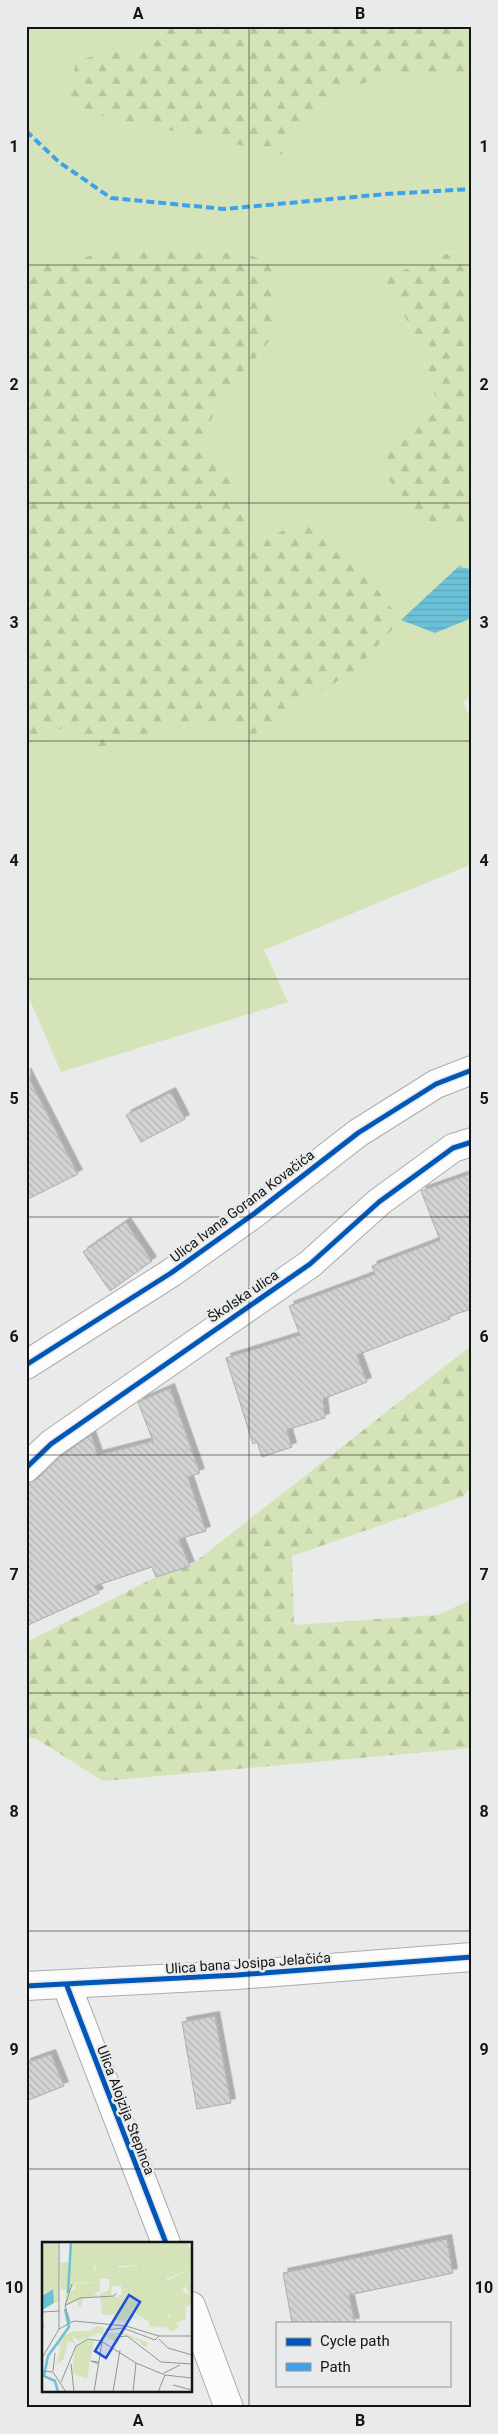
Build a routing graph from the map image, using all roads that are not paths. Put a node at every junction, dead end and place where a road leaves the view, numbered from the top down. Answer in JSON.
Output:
{"nodes":[{"id":1,"x":472,"y":1070,"type":"edge"},
{"id":2,"x":472,"y":1142,"type":"edge"},
{"id":3,"x":26,"y":1364,"type":"edge"},
{"id":4,"x":26,"y":1468,"type":"edge"},
{"id":5,"x":472,"y":1957,"type":"edge"},
{"id":6,"x":26,"y":1986,"type":"edge"},
{"id":7,"x":67,"y":1986,"type":"junction"},
{"id":8,"x":166,"y":2242,"type":"edge"},
{"id":9,"x":192,"y":2309,"type":"edge"},
{"id":10,"x":229,"y":2408,"type":"edge"}],
"edges":[{"from":1,"to":3,"type":"street","name":"Ulica Ivana Gorana Kovačića"},
{"from":2,"to":4,"type":"street","name":"Školska ulica"},
{"from":5,"to":7,"type":"street","name":"Ulica bana Josipa Jelačića"},
{"from":6,"to":7,"type":"street","name":"Ulica bana Josipa Jelačića"},
{"from":7,"to":8,"type":"street","name":"Ulica Alojzija Stepinca"},
{"from":9,"to":10,"type":"street"}]}
